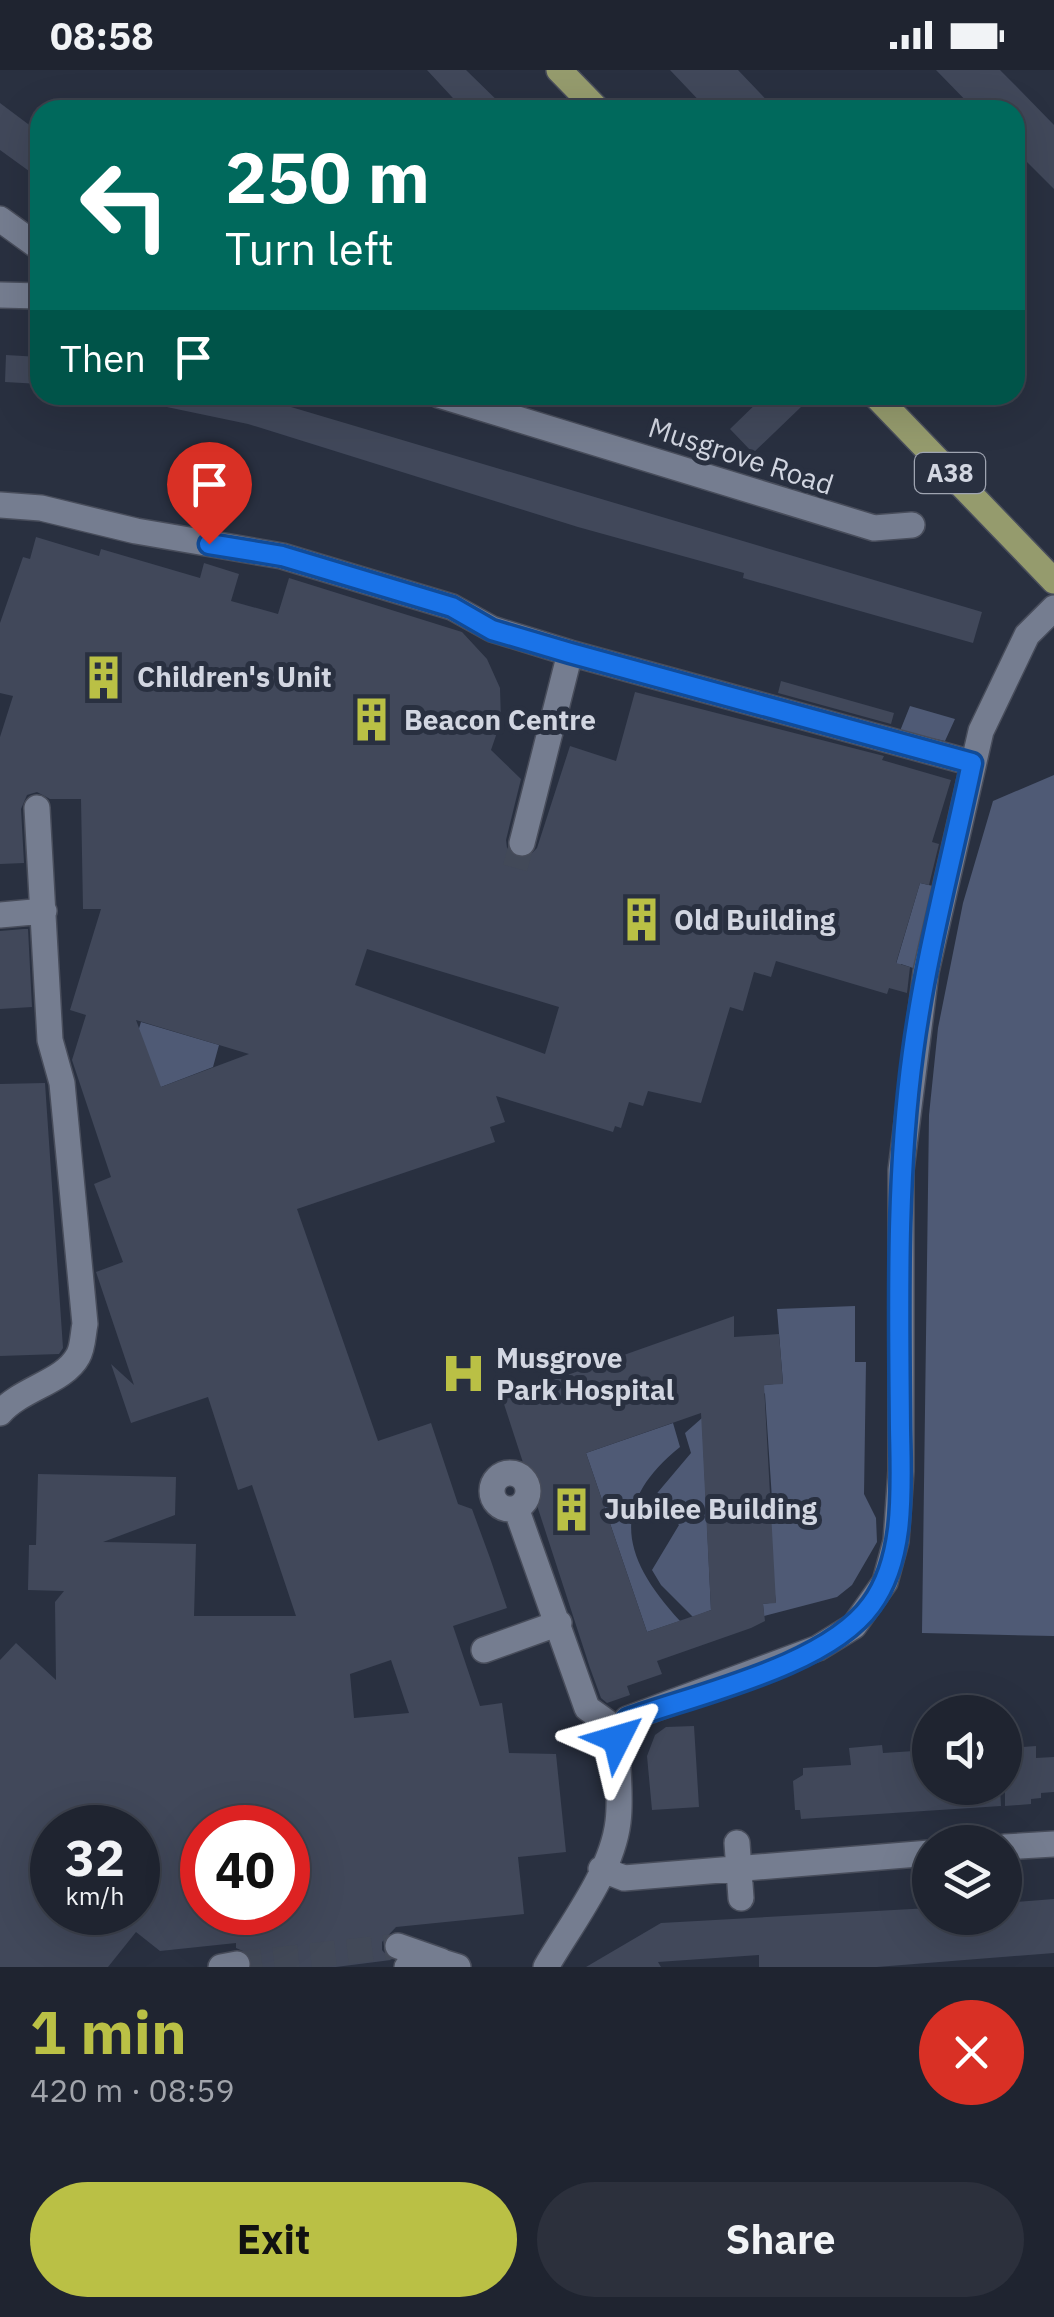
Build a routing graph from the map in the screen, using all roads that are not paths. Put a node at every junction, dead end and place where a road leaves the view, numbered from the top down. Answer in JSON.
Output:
{"nodes":[{"id":1,"x":559,"y":70,"type":"edge"},
{"id":2,"x":588,"y":100,"type":"edge"},
{"id":3,"x":0,"y":219,"type":"edge"},
{"id":4,"x":30,"y":241,"type":"edge"},
{"id":5,"x":0,"y":295,"type":"edge"},
{"id":6,"x":30,"y":296,"type":"edge"},
{"id":7,"x":472,"y":405,"type":"edge"},
{"id":8,"x":885,"y":405,"type":"edge"},
{"id":9,"x":0,"y":505,"type":"edge"},
{"id":10,"x":912,"y":525,"type":"dead end"},
{"id":11,"x":1054,"y":580,"type":"edge"},
{"id":12,"x":1054,"y":608,"type":"edge"},
{"id":13,"x":570,"y":653,"type":"junction"},
{"id":14,"x":972,"y":763,"type":"junction"},
{"id":15,"x":37,"y":808,"type":"dead end"},
{"id":16,"x":522,"y":843,"type":"tunnel mouth"},
{"id":17,"x":44,"y":911,"type":"junction"},
{"id":18,"x":0,"y":915,"type":"edge"},
{"id":19,"x":0,"y":1413,"type":"edge"},
{"id":20,"x":516,"y":1508,"type":"dead end"},
{"id":21,"x":559,"y":1623,"type":"junction"},
{"id":22,"x":484,"y":1650,"type":"dead end"},
{"id":23,"x":618,"y":1730,"type":"junction"},
{"id":24,"x":1054,"y":1844,"type":"edge"},
{"id":25,"x":1022,"y":1846,"type":"edge"},
{"id":26,"x":912,"y":1854,"type":"edge"},
{"id":27,"x":736,"y":1859,"type":"junction"},
{"id":28,"x":601,"y":1870,"type":"junction"},
{"id":29,"x":741,"y":1898,"type":"dead end"},
{"id":30,"x":403,"y":1956,"type":"tunnel mouth"},
{"id":31,"x":451,"y":1965,"type":"edge"},
{"id":32,"x":546,"y":1967,"type":"edge"}],
"edges":[{"from":1,"to":2,"type":"main road"},
{"from":3,"to":4,"type":"street"},
{"from":5,"to":6,"type":"street"},
{"from":7,"to":10,"type":"street","name":"Musgrove Road"},
{"from":8,"to":11,"type":"main road","number":"A38"},
{"from":9,"to":13,"type":"street"},
{"from":12,"to":14,"type":"street"},
{"from":13,"to":14,"type":"street"},
{"from":13,"to":16,"type":"street"},
{"from":14,"to":23,"type":"street"},
{"from":15,"to":17,"type":"street"},
{"from":17,"to":18,"type":"street"},
{"from":17,"to":19,"type":"street"},
{"from":20,"to":21,"type":"street"},
{"from":21,"to":22,"type":"street"},
{"from":21,"to":23,"type":"street"},
{"from":23,"to":28,"type":"street"},
{"from":24,"to":25,"type":"street"},
{"from":26,"to":27,"type":"street"},
{"from":27,"to":28,"type":"street"},
{"from":27,"to":29,"type":"street"},
{"from":28,"to":32,"type":"street"},
{"from":30,"to":31,"type":"street"}]}
